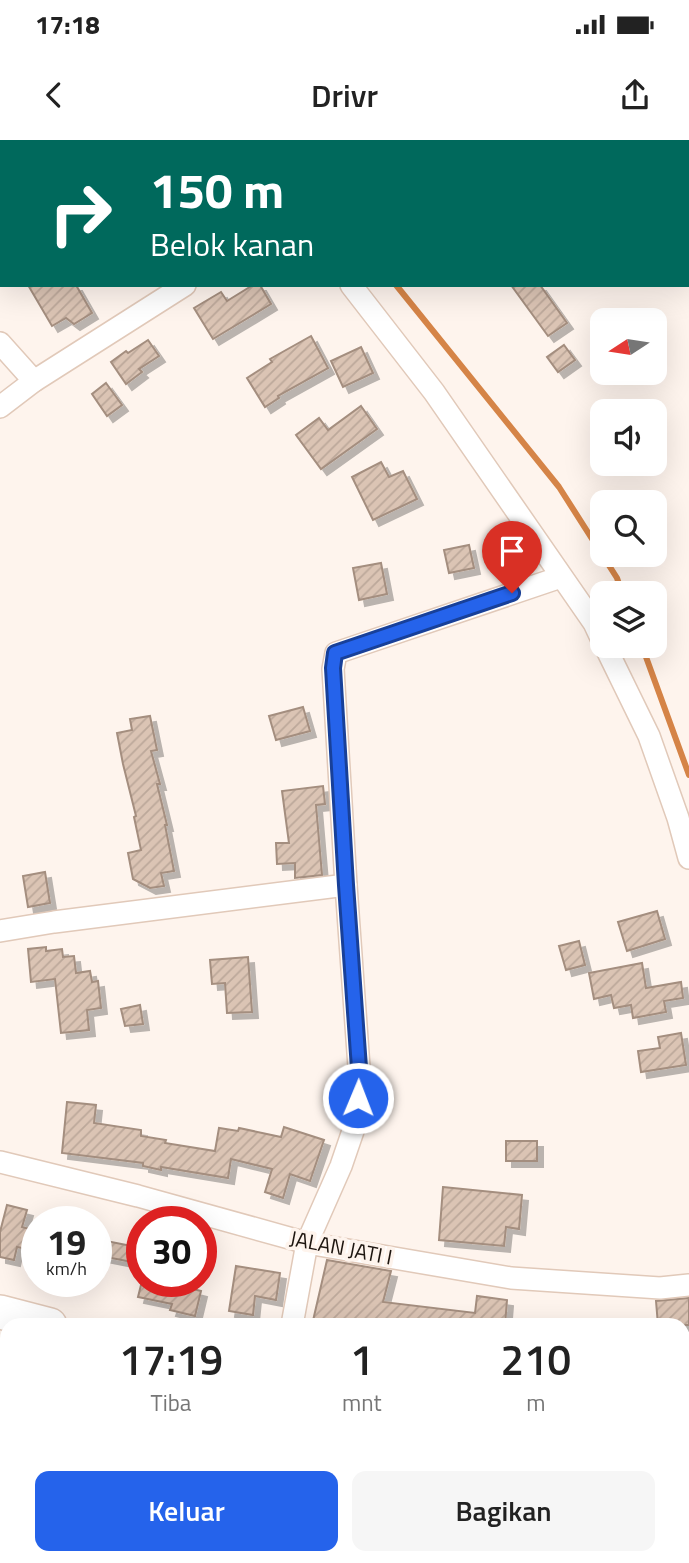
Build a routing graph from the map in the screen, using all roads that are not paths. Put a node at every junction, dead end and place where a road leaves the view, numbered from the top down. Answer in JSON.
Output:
{"nodes":[{"id":1,"x":182,"y":287,"type":"edge"},
{"id":2,"x":353,"y":287,"type":"edge"},
{"id":3,"x":0,"y":343,"type":"edge"},
{"id":4,"x":34,"y":381,"type":"junction"},
{"id":5,"x":0,"y":407,"type":"edge"},
{"id":6,"x":561,"y":577,"type":"junction"},
{"id":7,"x":590,"y":617,"type":"edge"},
{"id":8,"x":611,"y":658,"type":"edge"},
{"id":9,"x":689,"y":858,"type":"edge"},
{"id":10,"x":346,"y":885,"type":"junction"},
{"id":11,"x":0,"y":931,"type":"edge"},
{"id":12,"x":0,"y":1162,"type":"edge"},
{"id":13,"x":307,"y":1243,"type":"junction"},
{"id":14,"x":689,"y":1285,"type":"edge"},
{"id":15,"x":0,"y":1312,"type":"edge"},
{"id":16,"x":23,"y":1318,"type":"edge"},
{"id":17,"x":293,"y":1318,"type":"edge"}],
"edges":[{"from":1,"to":4,"type":"street"},
{"from":2,"to":6,"type":"street"},
{"from":3,"to":4,"type":"street"},
{"from":4,"to":5,"type":"street"},
{"from":6,"to":7,"type":"street"},
{"from":6,"to":10,"type":"street"},
{"from":8,"to":9,"type":"street"},
{"from":10,"to":11,"type":"street"},
{"from":10,"to":13,"type":"street"},
{"from":12,"to":13,"type":"street","name":"JALAN JATI I"},
{"from":13,"to":14,"type":"street","name":"JALAN JATI I"},
{"from":13,"to":17,"type":"street"},
{"from":15,"to":16,"type":"main road"}]}
